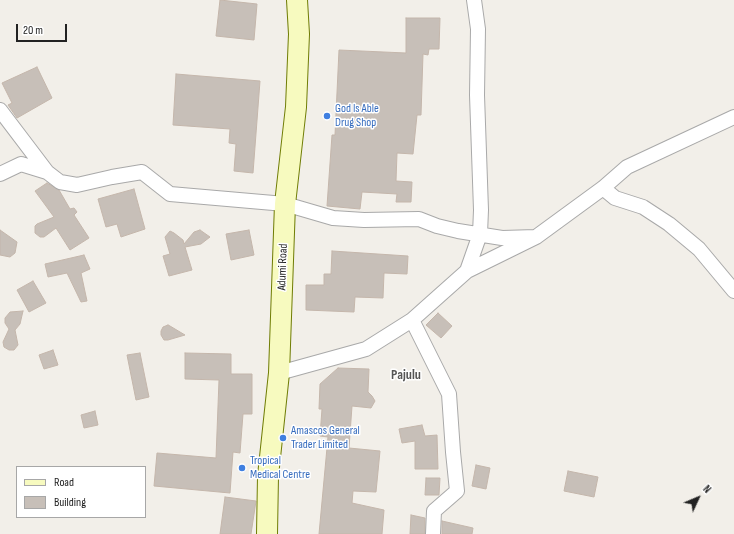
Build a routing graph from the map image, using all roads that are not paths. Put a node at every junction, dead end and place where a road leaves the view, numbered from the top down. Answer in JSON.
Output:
{"nodes":[{"id":1,"x":297,"y":0,"type":"edge"},
{"id":2,"x":474,"y":0,"type":"edge"},
{"id":3,"x":0,"y":110,"type":"edge"},
{"id":4,"x":734,"y":117,"type":"edge"},
{"id":5,"x":47,"y":172,"type":"junction"},
{"id":6,"x":0,"y":174,"type":"edge"},
{"id":7,"x":603,"y":188,"type":"junction"},
{"id":8,"x":285,"y":204,"type":"junction"},
{"id":9,"x":480,"y":234,"type":"junction"},
{"id":10,"x":536,"y":237,"type":"junction"},
{"id":11,"x":467,"y":271,"type":"junction"},
{"id":12,"x":734,"y":291,"type":"edge"},
{"id":13,"x":412,"y":320,"type":"junction"},
{"id":14,"x":279,"y":373,"type":"junction"},
{"id":15,"x":267,"y":534,"type":"edge"},
{"id":16,"x":433,"y":534,"type":"edge"}],
"edges":[{"from":1,"to":8,"type":"main road","name":"Adumi Road"},
{"from":2,"to":9,"type":"street"},
{"from":3,"to":5,"type":"street"},
{"from":4,"to":7,"type":"street"},
{"from":5,"to":6,"type":"street"},
{"from":5,"to":8,"type":"street"},
{"from":7,"to":10,"type":"street"},
{"from":7,"to":12,"type":"street"},
{"from":8,"to":9,"type":"street"},
{"from":8,"to":14,"type":"main road","name":"Adumi Road"},
{"from":9,"to":10,"type":"street"},
{"from":9,"to":11,"type":"street"},
{"from":10,"to":11,"type":"street"},
{"from":11,"to":13,"type":"street"},
{"from":13,"to":14,"type":"street"},
{"from":13,"to":16,"type":"street"},
{"from":14,"to":15,"type":"main road","name":"Adumi Road"}]}
